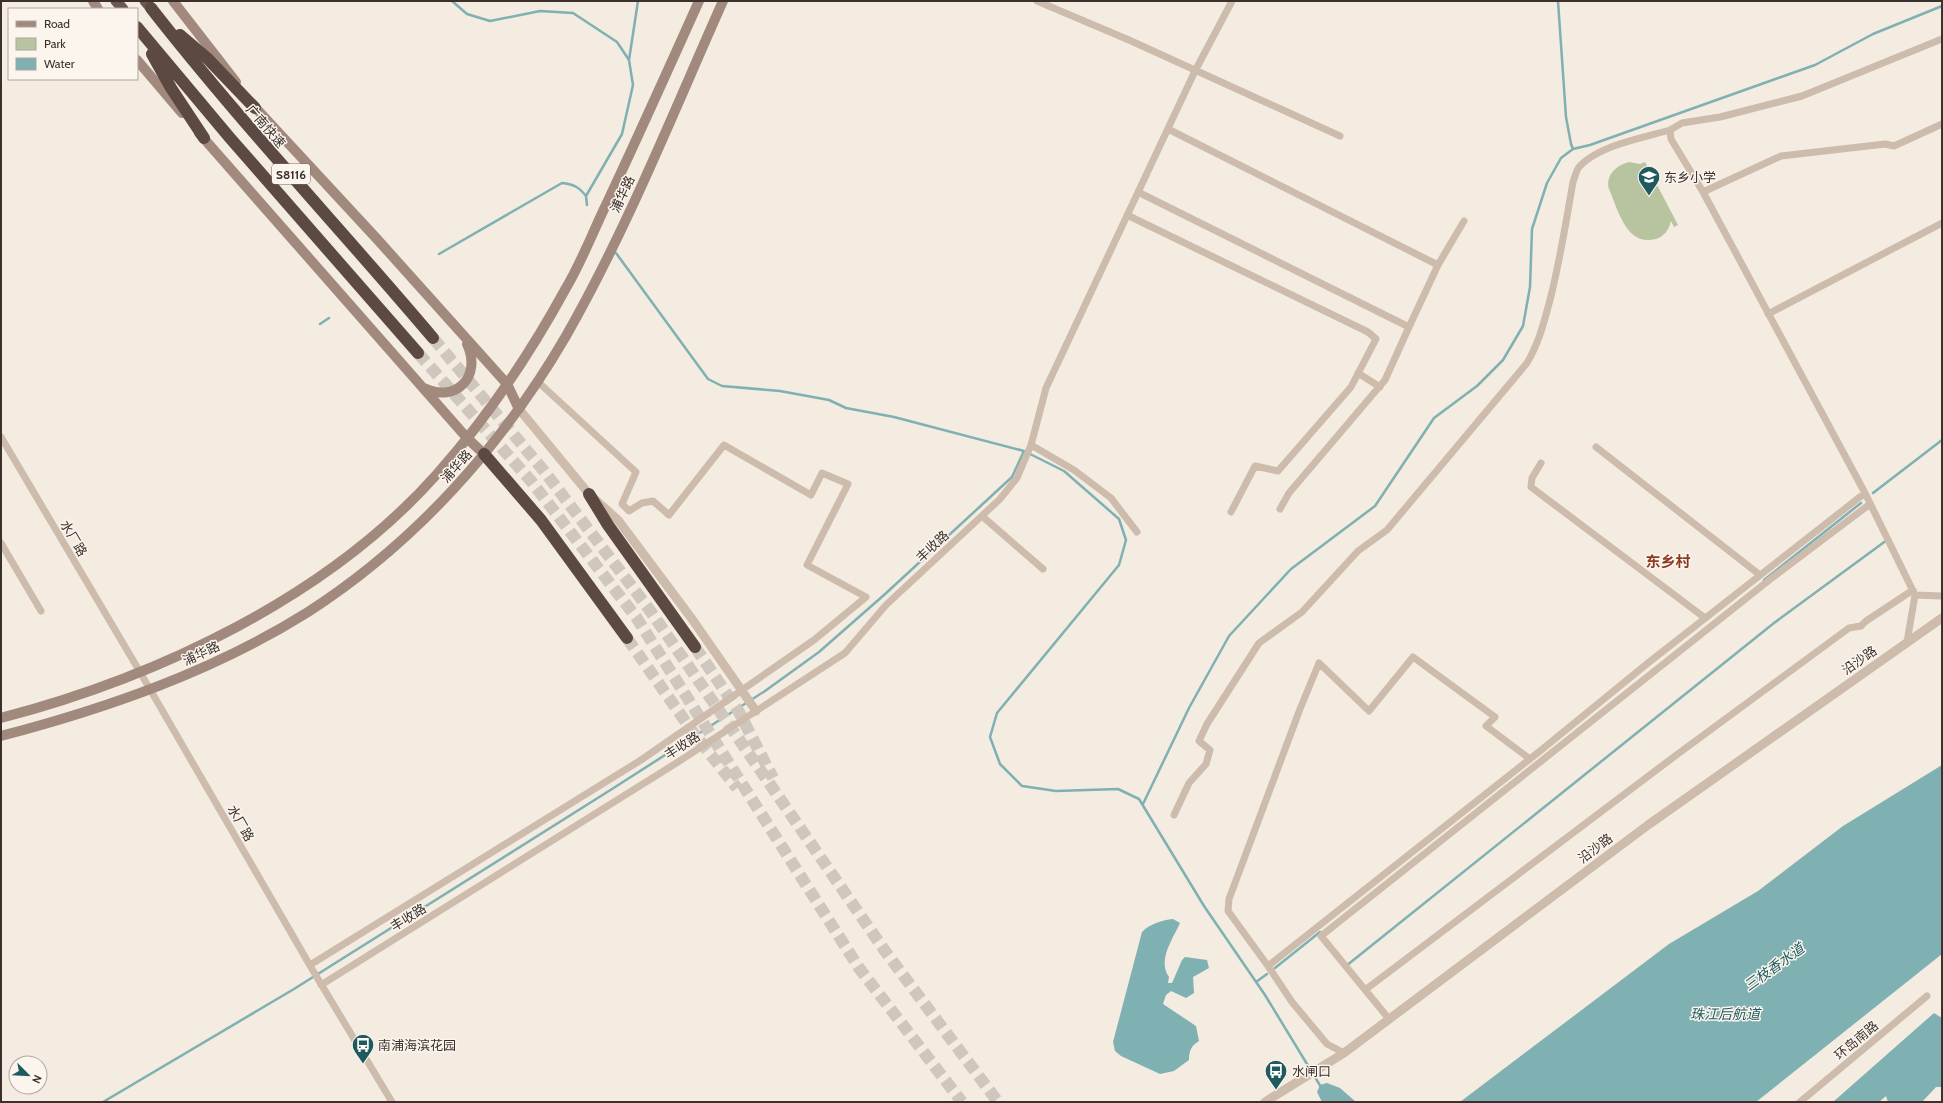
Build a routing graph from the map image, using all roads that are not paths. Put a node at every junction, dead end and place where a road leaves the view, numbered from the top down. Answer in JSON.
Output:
{"nodes":[{"id":1,"x":173,"y":1,"type":"edge"},
{"id":2,"x":699,"y":1,"type":"edge"},
{"id":3,"x":723,"y":1,"type":"edge"},
{"id":4,"x":1036,"y":1,"type":"edge"},
{"id":5,"x":1232,"y":1,"type":"edge"},
{"id":6,"x":150,"y":8,"type":"edge"},
{"id":7,"x":138,"y":29,"type":"edge"},
{"id":8,"x":138,"y":30,"type":"edge"},
{"id":9,"x":1942,"y":40,"type":"edge"},
{"id":10,"x":138,"y":61,"type":"edge"},
{"id":11,"x":1195,"y":71,"type":"junction"},
{"id":12,"x":255,"y":108,"type":"junction"},
{"id":13,"x":1942,"y":124,"type":"edge"},
{"id":14,"x":1168,"y":129,"type":"junction"},
{"id":15,"x":1670,"y":130,"type":"junction"},
{"id":16,"x":1340,"y":136,"type":"dead end"},
{"id":17,"x":204,"y":138,"type":"junction"},
{"id":18,"x":1138,"y":192,"type":"junction"},
{"id":19,"x":1703,"y":192,"type":"junction"},
{"id":20,"x":1128,"y":215,"type":"junction"},
{"id":21,"x":1464,"y":221,"type":"dead end"},
{"id":22,"x":1942,"y":223,"type":"edge"},
{"id":23,"x":1438,"y":265,"type":"junction"},
{"id":24,"x":1768,"y":314,"type":"junction"},
{"id":25,"x":1409,"y":328,"type":"junction"},
{"id":26,"x":433,"y":338,"type":"tunnel mouth"},
{"id":27,"x":464,"y":339,"type":"junction"},
{"id":28,"x":418,"y":353,"type":"tunnel mouth"},
{"id":29,"x":1358,"y":373,"type":"junction"},
{"id":30,"x":537,"y":381,"type":"junction"},
{"id":31,"x":507,"y":384,"type":"junction"},
{"id":32,"x":423,"y":387,"type":"junction"},
{"id":33,"x":1380,"y":387,"type":"junction"},
{"id":34,"x":519,"y":409,"type":"junction"},
{"id":35,"x":1,"y":436,"type":"edge"},
{"id":36,"x":467,"y":438,"type":"junction"},
{"id":37,"x":1031,"y":445,"type":"junction"},
{"id":38,"x":1596,"y":447,"type":"dead end"},
{"id":39,"x":484,"y":454,"type":"junction"},
{"id":40,"x":1541,"y":463,"type":"dead end"},
{"id":41,"x":1865,"y":493,"type":"junction"},
{"id":42,"x":589,"y":494,"type":"junction"},
{"id":43,"x":1870,"y":504,"type":"junction"},
{"id":44,"x":1280,"y":509,"type":"dead end"},
{"id":45,"x":1231,"y":512,"type":"dead end"},
{"id":46,"x":982,"y":516,"type":"junction"},
{"id":47,"x":1137,"y":532,"type":"dead end"},
{"id":48,"x":1,"y":543,"type":"edge"},
{"id":49,"x":1043,"y":569,"type":"dead end"},
{"id":50,"x":1760,"y":575,"type":"junction"},
{"id":51,"x":1914,"y":592,"type":"junction"},
{"id":52,"x":1942,"y":596,"type":"edge"},
{"id":53,"x":41,"y":611,"type":"dead end"},
{"id":54,"x":1705,"y":618,"type":"junction"},
{"id":55,"x":1942,"y":618,"type":"edge"},
{"id":56,"x":627,"y":638,"type":"tunnel mouth"},
{"id":57,"x":1907,"y":642,"type":"junction"},
{"id":58,"x":695,"y":647,"type":"tunnel mouth"},
{"id":59,"x":140,"y":672,"type":"junction"},
{"id":60,"x":150,"y":690,"type":"junction"},
{"id":61,"x":756,"y":712,"type":"junction"},
{"id":62,"x":1,"y":718,"type":"edge"},
{"id":63,"x":1,"y":736,"type":"edge"},
{"id":64,"x":1530,"y":759,"type":"junction"},
{"id":65,"x":1174,"y":815,"type":"dead end"},
{"id":66,"x":1268,"y":966,"type":"junction"},
{"id":67,"x":311,"y":967,"type":"junction"},
{"id":68,"x":320,"y":982,"type":"junction"},
{"id":69,"x":1365,"y":990,"type":"junction"},
{"id":70,"x":1928,"y":996,"type":"dead end"},
{"id":71,"x":1389,"y":1019,"type":"junction"},
{"id":72,"x":1344,"y":1052,"type":"junction"},
{"id":73,"x":392,"y":1102,"type":"edge"},
{"id":74,"x":1265,"y":1102,"type":"edge"},
{"id":75,"x":1800,"y":1102,"type":"edge"}],
"edges":[{"from":1,"to":12,"type":"main road"},
{"from":2,"to":31,"type":"main road","name":"浦华路"},
{"from":3,"to":30,"type":"main road","name":"浦华路"},
{"from":4,"to":11,"type":"street"},
{"from":5,"to":11,"type":"street","name":"丰收路"},
{"from":6,"to":12,"type":"highway"},
{"from":6,"to":26,"type":"highway","name":"广南快速","number":"S8116"},
{"from":7,"to":28,"type":"highway","number":"S8116"},
{"from":8,"to":17,"type":"highway"},
{"from":9,"to":15,"type":"street"},
{"from":10,"to":17,"type":"main road"},
{"from":11,"to":14,"type":"street","name":"丰收路"},
{"from":11,"to":16,"type":"street"},
{"from":12,"to":27,"type":"main road"},
{"from":13,"to":19,"type":"street"},
{"from":14,"to":18,"type":"street","name":"丰收路"},
{"from":14,"to":23,"type":"street"},
{"from":15,"to":19,"type":"street"},
{"from":15,"to":65,"type":"street"},
{"from":17,"to":32,"type":"main road"},
{"from":18,"to":20,"type":"street","name":"丰收路"},
{"from":18,"to":25,"type":"street"},
{"from":19,"to":24,"type":"street"},
{"from":20,"to":29,"type":"street"},
{"from":20,"to":37,"type":"street","name":"丰收路"},
{"from":21,"to":23,"type":"street"},
{"from":22,"to":24,"type":"street"},
{"from":23,"to":25,"type":"street"},
{"from":24,"to":41,"type":"street"},
{"from":25,"to":33,"type":"street"},
{"from":27,"to":31,"type":"main road"},
{"from":27,"to":32,"type":"main road"},
{"from":29,"to":33,"type":"street"},
{"from":29,"to":45,"type":"street"},
{"from":30,"to":34,"type":"main road","name":"浦华路"},
{"from":30,"to":67,"type":"street"},
{"from":31,"to":34,"type":"main road"},
{"from":31,"to":36,"type":"main road","name":"浦华路"},
{"from":32,"to":36,"type":"main road"},
{"from":33,"to":44,"type":"street"},
{"from":34,"to":39,"type":"main road","name":"浦华路"},
{"from":34,"to":42,"type":"street"},
{"from":35,"to":59,"type":"street","name":"水厂路"},
{"from":36,"to":39,"type":"main road"},
{"from":36,"to":59,"type":"main road","name":"浦华路"},
{"from":37,"to":46,"type":"street","name":"丰收路"},
{"from":37,"to":47,"type":"street"},
{"from":38,"to":50,"type":"street"},
{"from":39,"to":56,"type":"highway"},
{"from":39,"to":60,"type":"main road","name":"浦华路"},
{"from":40,"to":54,"type":"street"},
{"from":41,"to":43,"type":"street"},
{"from":41,"to":50,"type":"street"},
{"from":42,"to":58,"type":"highway"},
{"from":42,"to":61,"type":"street"},
{"from":43,"to":51,"type":"street"},
{"from":43,"to":69,"type":"street"},
{"from":46,"to":49,"type":"street"},
{"from":46,"to":61,"type":"street","name":"丰收路"},
{"from":48,"to":53,"type":"street"},
{"from":50,"to":54,"type":"street"},
{"from":51,"to":52,"type":"street"},
{"from":51,"to":57,"type":"street"},
{"from":51,"to":69,"type":"street"},
{"from":54,"to":64,"type":"street"},
{"from":55,"to":57,"type":"street","name":"沿沙路"},
{"from":57,"to":71,"type":"street","name":"沿沙路"},
{"from":59,"to":60,"type":"street","name":"水厂路"},
{"from":59,"to":62,"type":"main road","name":"浦华路"},
{"from":60,"to":63,"type":"main road","name":"浦华路"},
{"from":60,"to":67,"type":"street","name":"水厂路"},
{"from":61,"to":68,"type":"street","name":"丰收路"},
{"from":64,"to":66,"type":"street"},
{"from":64,"to":66,"type":"street"},
{"from":66,"to":72,"type":"street"},
{"from":67,"to":68,"type":"street","name":"水厂路"},
{"from":68,"to":73,"type":"street"},
{"from":69,"to":71,"type":"street"},
{"from":70,"to":75,"type":"street","name":"环岛南路"},
{"from":71,"to":72,"type":"street","name":"沿沙路"},
{"from":72,"to":74,"type":"street","name":"沿沙路"}]}
